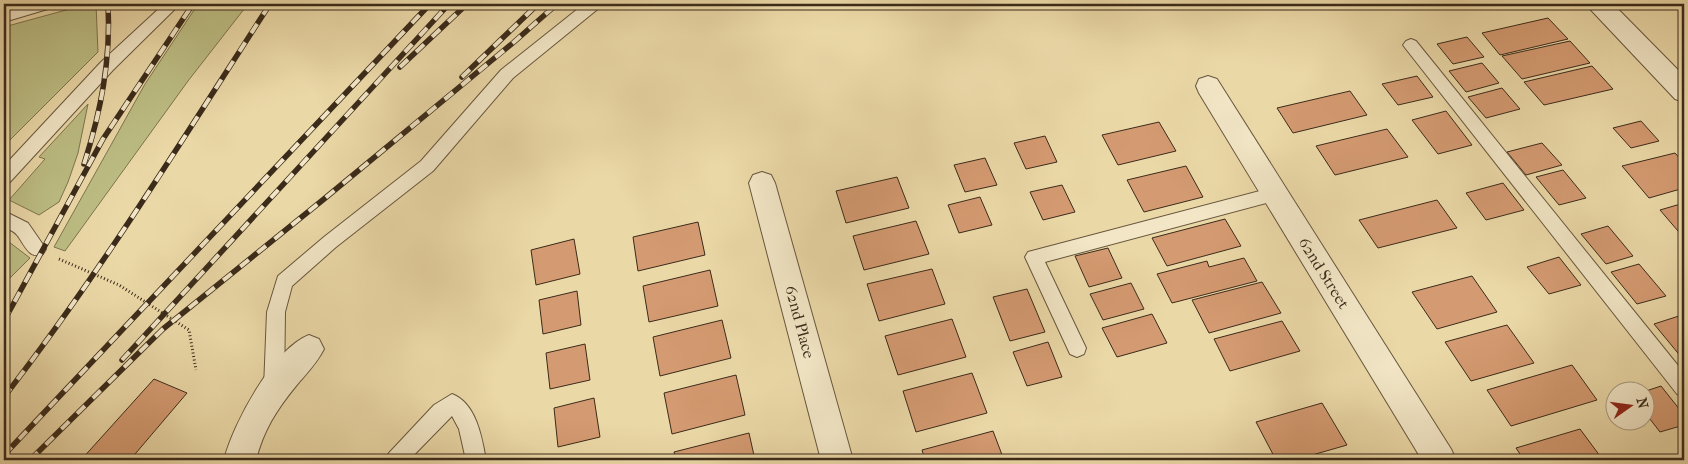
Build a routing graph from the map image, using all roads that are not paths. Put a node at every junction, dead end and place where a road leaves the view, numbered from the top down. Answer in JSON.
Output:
{"nodes":[{"id":1,"x":46,"y":4,"type":"edge"},
{"id":2,"x":173,"y":4,"type":"edge"},
{"id":3,"x":594,"y":4,"type":"edge"},
{"id":4,"x":1599,"y":4,"type":"edge"},
{"id":5,"x":4,"y":17,"type":"edge"},
{"id":6,"x":1411,"y":45,"type":"dead end"},
{"id":7,"x":1208,"y":86,"type":"dead end"},
{"id":8,"x":1684,"y":92,"type":"edge"},
{"id":9,"x":4,"y":177,"type":"edge"},
{"id":10,"x":762,"y":183,"type":"dead end"},
{"id":11,"x":1274,"y":194,"type":"junction"},
{"id":12,"x":4,"y":218,"type":"edge"},
{"id":13,"x":37,"y":249,"type":"road end"},
{"id":14,"x":1077,"y":348,"type":"dead end"},
{"id":15,"x":309,"y":349,"type":"dead end"},
{"id":16,"x":274,"y":388,"type":"junction"},
{"id":17,"x":1684,"y":388,"type":"edge"},
{"id":18,"x":240,"y":460,"type":"edge"},
{"id":19,"x":396,"y":460,"type":"edge"},
{"id":20,"x":476,"y":460,"type":"edge"},
{"id":21,"x":838,"y":460,"type":"edge"},
{"id":22,"x":1440,"y":460,"type":"edge"}],
"edges":[{"from":1,"to":5,"type":"lane"},
{"from":2,"to":9,"type":"lane"},
{"from":3,"to":16,"type":"lane"},
{"from":4,"to":8,"type":"street"},
{"from":6,"to":17,"type":"lane"},
{"from":7,"to":11,"type":"street","name":"62nd Street"},
{"from":10,"to":21,"type":"street","name":"62nd Place"},
{"from":11,"to":14,"type":"lane"},
{"from":11,"to":22,"type":"street","name":"62nd Street"},
{"from":12,"to":13,"type":"lane"},
{"from":15,"to":16,"type":"street"},
{"from":16,"to":18,"type":"street"},
{"from":19,"to":20,"type":"lane"}]}
